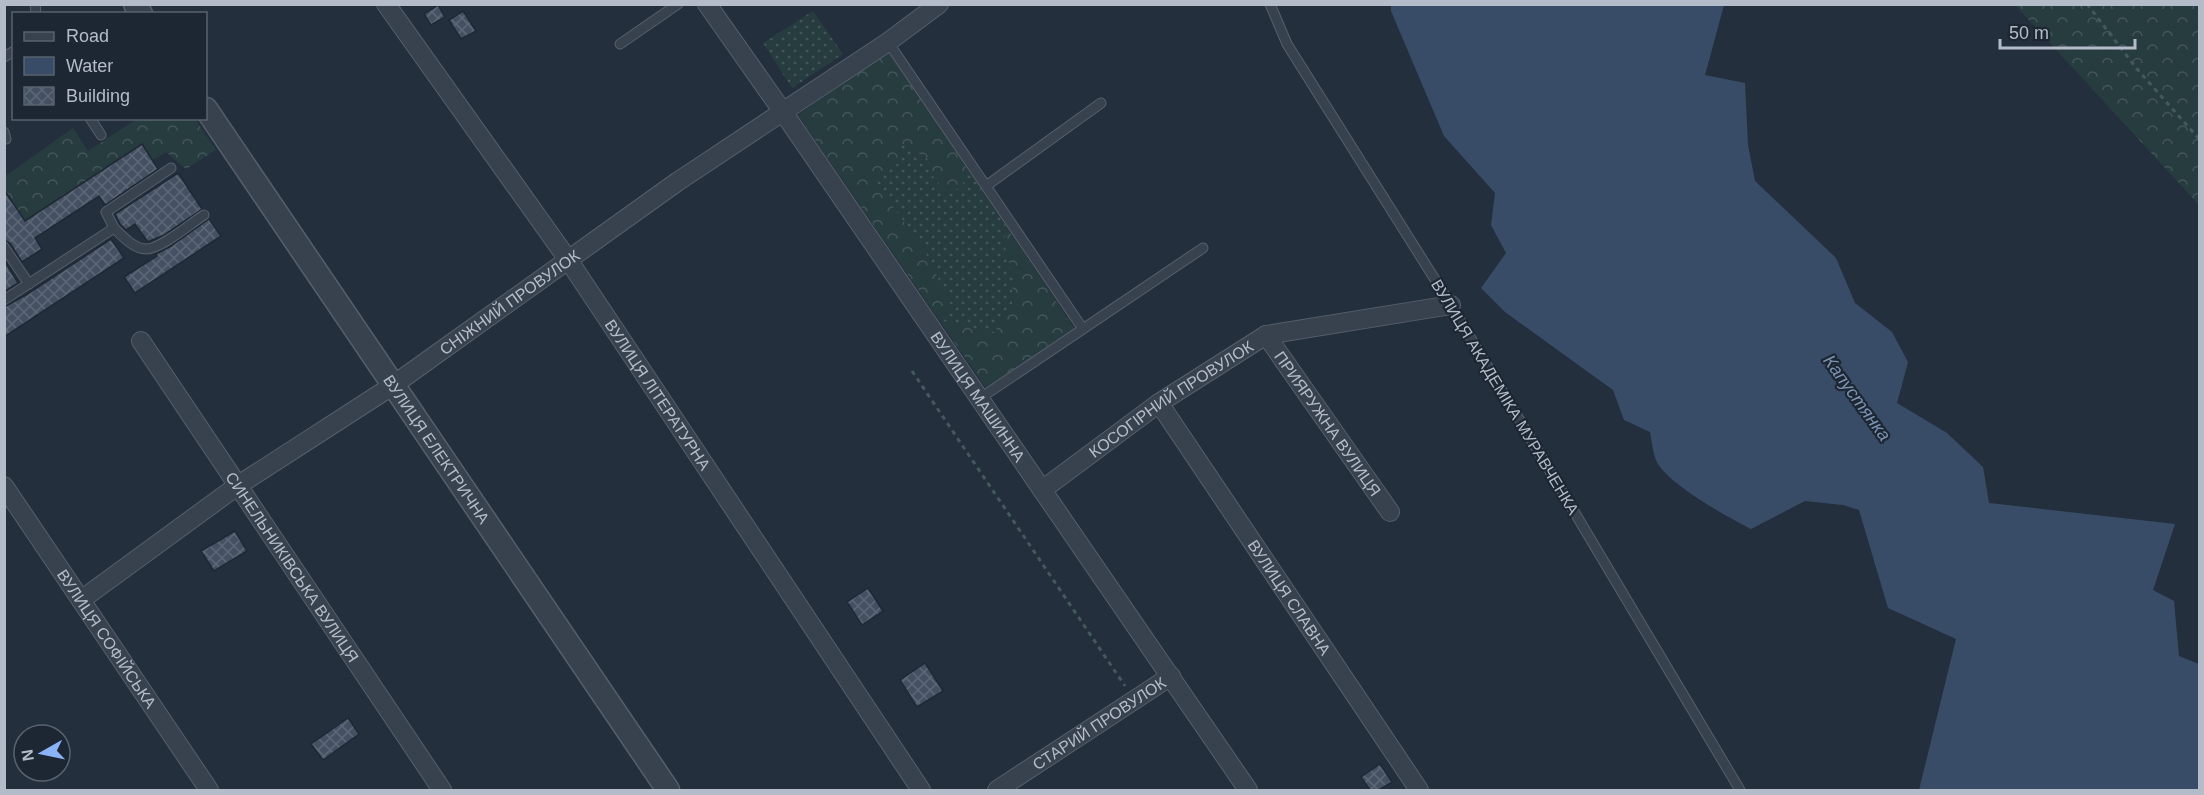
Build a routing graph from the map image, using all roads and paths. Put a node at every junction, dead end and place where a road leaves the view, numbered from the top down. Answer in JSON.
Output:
{"nodes":[{"id":1,"x":386,"y":4,"type":"edge"},
{"id":2,"x":678,"y":4,"type":"edge"},
{"id":3,"x":707,"y":4,"type":"edge"},
{"id":4,"x":939,"y":4,"type":"edge"},
{"id":5,"x":1270,"y":4,"type":"edge"},
{"id":6,"x":2087,"y":4,"type":"edge"},
{"id":7,"x":888,"y":42,"type":"junction"},
{"id":8,"x":620,"y":44,"type":"dead end"},
{"id":9,"x":1101,"y":103,"type":"dead end"},
{"id":10,"x":207,"y":110,"type":"edge"},
{"id":11,"x":783,"y":112,"type":"junction"},
{"id":12,"x":91,"y":120,"type":"edge"},
{"id":13,"x":101,"y":135,"type":"dead end"},
{"id":14,"x":2199,"y":140,"type":"edge"},
{"id":15,"x":171,"y":168,"type":"dead end"},
{"id":16,"x":986,"y":186,"type":"junction"},
{"id":17,"x":204,"y":214,"type":"dead end"},
{"id":18,"x":114,"y":228,"type":"junction"},
{"id":19,"x":4,"y":247,"type":"edge"},
{"id":20,"x":1203,"y":248,"type":"dead end"},
{"id":21,"x":569,"y":261,"type":"junction"},
{"id":22,"x":29,"y":284,"type":"junction"},
{"id":23,"x":4,"y":300,"type":"edge"},
{"id":24,"x":1451,"y":305,"type":"junction"},
{"id":25,"x":1083,"y":329,"type":"junction"},
{"id":26,"x":1266,"y":335,"type":"junction"},
{"id":27,"x":141,"y":342,"type":"dead end"},
{"id":28,"x":912,"y":370,"type":"dead end"},
{"id":29,"x":392,"y":386,"type":"junction"},
{"id":30,"x":979,"y":399,"type":"junction"},
{"id":31,"x":1160,"y":403,"type":"junction"},
{"id":32,"x":4,"y":486,"type":"edge"},
{"id":33,"x":237,"y":486,"type":"junction"},
{"id":34,"x":1042,"y":490,"type":"junction"},
{"id":35,"x":1390,"y":512,"type":"dead end"},
{"id":36,"x":81,"y":600,"type":"junction"},
{"id":37,"x":1171,"y":676,"type":"junction"},
{"id":38,"x":1134,"y":700,"type":"junction"},
{"id":39,"x":209,"y":790,"type":"edge"},
{"id":40,"x":442,"y":790,"type":"edge"},
{"id":41,"x":668,"y":790,"type":"edge"},
{"id":42,"x":921,"y":790,"type":"edge"},
{"id":43,"x":997,"y":790,"type":"edge"},
{"id":44,"x":1248,"y":790,"type":"edge"},
{"id":45,"x":1419,"y":790,"type":"edge"},
{"id":46,"x":1740,"y":790,"type":"edge"}],
"edges":[{"from":1,"to":21,"type":"street","name":"ВУЛИЦЯ ЛІТЕРАТУРНА"},
{"from":2,"to":8,"type":"lane"},
{"from":3,"to":11,"type":"street","name":"ВУЛИЦЯ МАШИННА"},
{"from":4,"to":7,"type":"street","name":"СНІЖНИЙ ПРОВУЛОК"},
{"from":5,"to":24,"type":"lane","name":"ВУЛИЦЯ АКАДЕМІКА МУРАВЧЕНКА"},
{"from":6,"to":14,"type":"path"},
{"from":7,"to":11,"type":"street","name":"СНІЖНИЙ ПРОВУЛОК"},
{"from":7,"to":16,"type":"lane"},
{"from":9,"to":16,"type":"lane"},
{"from":10,"to":29,"type":"street","name":"ВУЛИЦЯ ЕЛЕКТРИЧНА"},
{"from":11,"to":21,"type":"street","name":"СНІЖНИЙ ПРОВУЛОК"},
{"from":11,"to":30,"type":"street","name":"ВУЛИЦЯ МАШИННА"},
{"from":12,"to":13,"type":"lane"},
{"from":15,"to":18,"type":"lane"},
{"from":16,"to":25,"type":"lane"},
{"from":17,"to":18,"type":"lane"},
{"from":18,"to":22,"type":"lane"},
{"from":19,"to":22,"type":"lane"},
{"from":20,"to":25,"type":"lane"},
{"from":21,"to":29,"type":"street","name":"СНІЖНИЙ ПРОВУЛОК"},
{"from":21,"to":42,"type":"street","name":"ВУЛИЦЯ ЛІТЕРАТУРНА"},
{"from":22,"to":23,"type":"lane"},
{"from":24,"to":26,"type":"street","name":"КОСОГІРНИЙ ПРОВУЛОК"},
{"from":24,"to":46,"type":"lane","name":"ВУЛИЦЯ АКАДЕМІКА МУРАВЧЕНКА"},
{"from":25,"to":30,"type":"lane"},
{"from":26,"to":31,"type":"street","name":"КОСОГІРНИЙ ПРОВУЛОК"},
{"from":26,"to":35,"type":"street","name":"ПРИЯРУЖНА ВУЛИЦЯ"},
{"from":27,"to":33,"type":"street","name":"СИНЕЛЬНИКІВСЬКА ВУЛИЦЯ"},
{"from":28,"to":38,"type":"path"},
{"from":29,"to":33,"type":"street","name":"СНІЖНИЙ ПРОВУЛОК"},
{"from":29,"to":41,"type":"street","name":"ВУЛИЦЯ ЕЛЕКТРИЧНА"},
{"from":30,"to":34,"type":"street","name":"ВУЛИЦЯ МАШИННА"},
{"from":31,"to":34,"type":"street","name":"КОСОГІРНИЙ ПРОВУЛОК"},
{"from":31,"to":45,"type":"street","name":"ВУЛИЦЯ СЛАВНА"},
{"from":32,"to":36,"type":"street","name":"ВУЛИЦЯ СОФІЙСЬКА"},
{"from":33,"to":36,"type":"street","name":"СНІЖНИЙ ПРОВУЛОК"},
{"from":33,"to":40,"type":"street","name":"СИНЕЛЬНИКІВСЬКА ВУЛИЦЯ"},
{"from":34,"to":37,"type":"street","name":"ВУЛИЦЯ МАШИННА"},
{"from":36,"to":39,"type":"street","name":"ВУЛИЦЯ СОФІЙСЬКА"},
{"from":37,"to":38,"type":"street","name":"СТАРИЙ ПРОВУЛОК"},
{"from":37,"to":44,"type":"street","name":"ВУЛИЦЯ МАШИННА"},
{"from":38,"to":43,"type":"street","name":"СТАРИЙ ПРОВУЛОК"}]}
